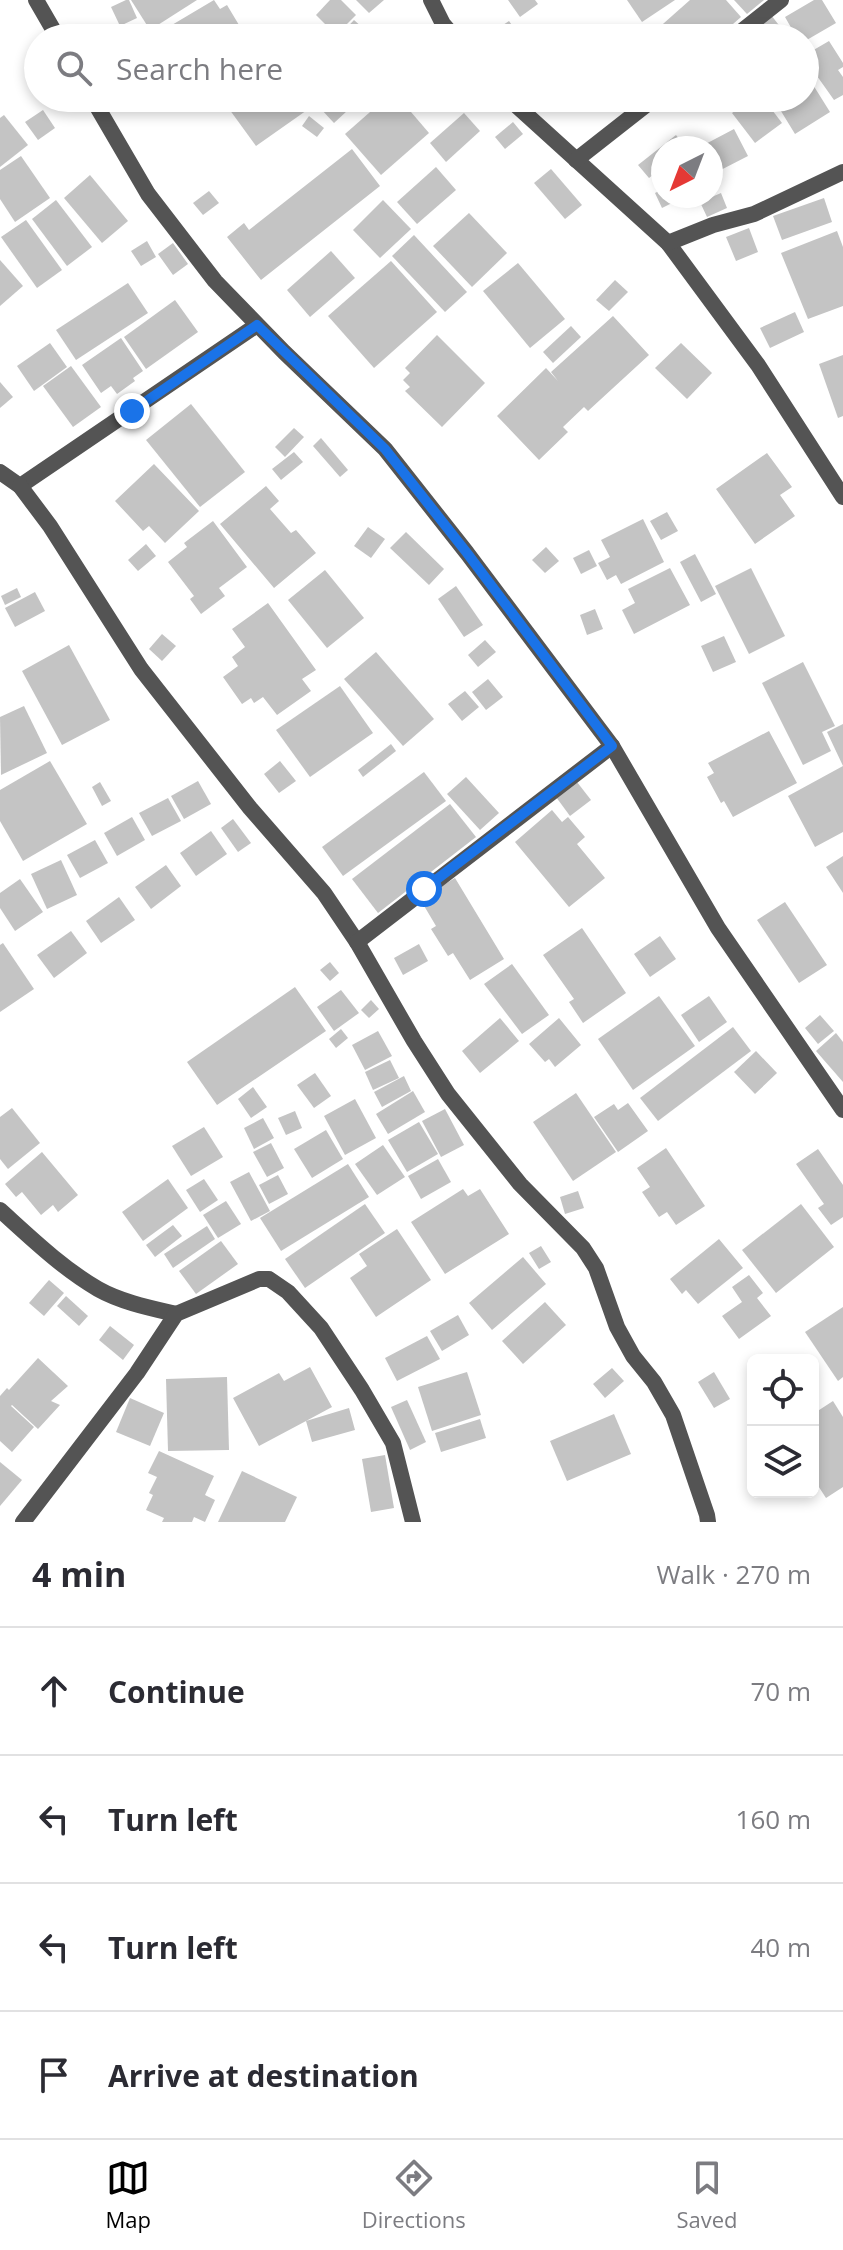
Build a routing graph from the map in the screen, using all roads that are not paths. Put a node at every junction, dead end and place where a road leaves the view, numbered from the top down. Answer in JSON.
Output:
{"nodes":[{"id":1,"x":36,"y":0,"type":"edge"},
{"id":2,"x":431,"y":0,"type":"edge"},
{"id":3,"x":781,"y":0,"type":"edge"},
{"id":4,"x":50,"y":24,"type":"edge"},
{"id":5,"x":443,"y":24,"type":"edge"},
{"id":6,"x":751,"y":24,"type":"edge"},
{"id":7,"x":100,"y":112,"type":"edge"},
{"id":8,"x":523,"y":112,"type":"edge"},
{"id":9,"x":637,"y":112,"type":"edge"},
{"id":10,"x":576,"y":160,"type":"junction"},
{"id":11,"x":843,"y":172,"type":"edge"},
{"id":12,"x":668,"y":243,"type":"junction"},
{"id":13,"x":257,"y":325,"type":"junction"},
{"id":14,"x":0,"y":472,"type":"edge"},
{"id":15,"x":20,"y":486,"type":"junction"},
{"id":16,"x":842,"y":491,"type":"edge"},
{"id":17,"x":612,"y":746,"type":"junction"},
{"id":18,"x":357,"y":942,"type":"junction"},
{"id":19,"x":843,"y":1110,"type":"edge"},
{"id":20,"x":0,"y":1210,"type":"edge"},
{"id":21,"x":176,"y":1314,"type":"junction"},
{"id":22,"x":23,"y":1522,"type":"edge"},
{"id":23,"x":413,"y":1522,"type":"edge"},
{"id":24,"x":708,"y":1522,"type":"edge"}],
"edges":[{"from":1,"to":4,"type":"street"},
{"from":2,"to":5,"type":"street"},
{"from":3,"to":6,"type":"street"},
{"from":7,"to":13,"type":"street"},
{"from":8,"to":10,"type":"street"},
{"from":9,"to":10,"type":"street"},
{"from":10,"to":12,"type":"street"},
{"from":11,"to":12,"type":"street"},
{"from":12,"to":16,"type":"street"},
{"from":13,"to":15,"type":"street"},
{"from":13,"to":17,"type":"street"},
{"from":14,"to":15,"type":"street"},
{"from":15,"to":18,"type":"street"},
{"from":17,"to":18,"type":"street"},
{"from":17,"to":19,"type":"street"},
{"from":18,"to":24,"type":"street"},
{"from":20,"to":21,"type":"street"},
{"from":21,"to":22,"type":"street"},
{"from":21,"to":23,"type":"street"}]}
